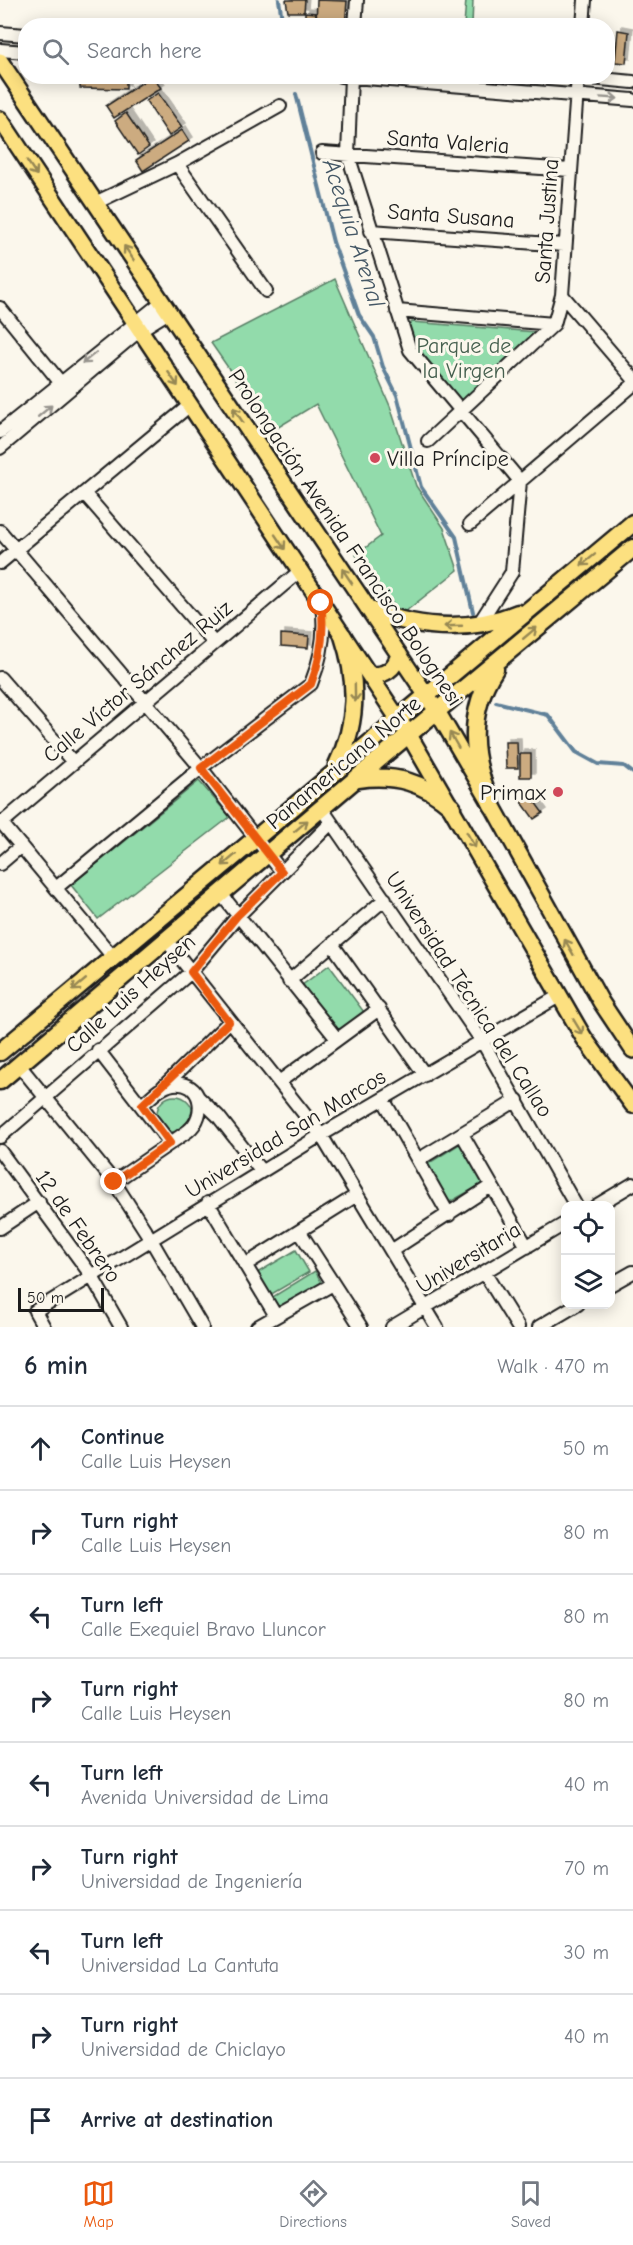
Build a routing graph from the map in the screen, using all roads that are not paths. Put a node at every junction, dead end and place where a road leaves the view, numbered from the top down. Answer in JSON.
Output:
{"nodes":[{"id":1,"x":357,"y":0,"type":"edge"},
{"id":2,"x":585,"y":0,"type":"edge"},
{"id":3,"x":356,"y":18,"type":"edge"},
{"id":4,"x":584,"y":18,"type":"edge"},
{"id":5,"x":0,"y":33,"type":"edge"},
{"id":6,"x":18,"y":34,"type":"edge"},
{"id":7,"x":0,"y":50,"type":"edge"},
{"id":8,"x":18,"y":51,"type":"edge"},
{"id":9,"x":0,"y":61,"type":"edge"},
{"id":10,"x":615,"y":80,"type":"edge"},
{"id":11,"x":633,"y":82,"type":"edge"},
{"id":12,"x":351,"y":84,"type":"edge"},
{"id":13,"x":438,"y":84,"type":"edge"},
{"id":14,"x":577,"y":84,"type":"edge"},
{"id":15,"x":576,"y":95,"type":"junction"},
{"id":16,"x":633,"y":100,"type":"edge"},
{"id":17,"x":279,"y":105,"type":"dead end"},
{"id":18,"x":0,"y":119,"type":"edge"},
{"id":19,"x":322,"y":153,"type":"dead end"},
{"id":20,"x":348,"y":155,"type":"junction"},
{"id":21,"x":177,"y":164,"type":"junction"},
{"id":22,"x":570,"y":170,"type":"junction"},
{"id":23,"x":95,"y":203,"type":"junction"},
{"id":24,"x":371,"y":231,"type":"junction"},
{"id":25,"x":564,"y":245,"type":"junction"},
{"id":26,"x":266,"y":291,"type":"dead end"},
{"id":27,"x":562,"y":295,"type":"junction"},
{"id":28,"x":165,"y":307,"type":"junction"},
{"id":29,"x":1,"y":310,"type":"edge"},
{"id":30,"x":397,"y":311,"type":"junction"},
{"id":31,"x":554,"y":324,"type":"junction"},
{"id":32,"x":137,"y":326,"type":"junction"},
{"id":33,"x":633,"y":378,"type":"edge"},
{"id":34,"x":60,"y":382,"type":"junction"},
{"id":35,"x":633,"y":385,"type":"edge"},
{"id":36,"x":190,"y":405,"type":"junction"},
{"id":37,"x":462,"y":409,"type":"junction"},
{"id":38,"x":0,"y":432,"type":"edge"},
{"id":39,"x":428,"y":441,"type":"dead end"},
{"id":40,"x":0,"y":448,"type":"edge"},
{"id":41,"x":520,"y":481,"type":"junction"},
{"id":42,"x":84,"y":493,"type":"junction"},
{"id":43,"x":633,"y":523,"type":"edge"},
{"id":44,"x":470,"y":524,"type":"dead end"},
{"id":45,"x":0,"y":531,"type":"edge"},
{"id":46,"x":633,"y":548,"type":"edge"},
{"id":47,"x":16,"y":550,"type":"junction"},
{"id":48,"x":0,"y":563,"type":"edge"},
{"id":49,"x":300,"y":571,"type":"junction"},
{"id":50,"x":321,"y":603,"type":"junction"},
{"id":51,"x":530,"y":608,"type":"junction"},
{"id":52,"x":370,"y":610,"type":"junction"},
{"id":53,"x":478,"y":625,"type":"junction"},
{"id":54,"x":343,"y":636,"type":"junction"},
{"id":55,"x":214,"y":643,"type":"junction"},
{"id":56,"x":399,"y":654,"type":"junction"},
{"id":57,"x":504,"y":655,"type":"junction"},
{"id":58,"x":369,"y":674,"type":"junction"},
{"id":59,"x":0,"y":678,"type":"edge"},
{"id":60,"x":426,"y":695,"type":"junction"},
{"id":61,"x":145,"y":700,"type":"junction"},
{"id":62,"x":437,"y":711,"type":"junction"},
{"id":63,"x":398,"y":718,"type":"junction"},
{"id":64,"x":409,"y":735,"type":"junction"},
{"id":65,"x":73,"y":762,"type":"junction"},
{"id":66,"x":201,"y":768,"type":"junction"},
{"id":67,"x":334,"y":771,"type":"junction"},
{"id":68,"x":358,"y":779,"type":"junction"},
{"id":69,"x":492,"y":805,"type":"junction"},
{"id":70,"x":452,"y":807,"type":"junction"},
{"id":71,"x":326,"y":816,"type":"junction"},
{"id":72,"x":1,"y":822,"type":"edge"},
{"id":73,"x":256,"y":837,"type":"junction"},
{"id":74,"x":21,"y":846,"type":"junction"},
{"id":75,"x":268,"y":854,"type":"junction"},
{"id":76,"x":0,"y":864,"type":"edge"},
{"id":77,"x":282,"y":872,"type":"junction"},
{"id":78,"x":56,"y":888,"type":"junction"},
{"id":79,"x":220,"y":894,"type":"junction"},
{"id":80,"x":385,"y":899,"type":"junction"},
{"id":81,"x":237,"y":916,"type":"junction"},
{"id":82,"x":166,"y":940,"type":"junction"},
{"id":83,"x":333,"y":944,"type":"junction"},
{"id":84,"x":113,"y":957,"type":"junction"},
{"id":85,"x":191,"y":972,"type":"junction"},
{"id":86,"x":289,"y":981,"type":"junction"},
{"id":87,"x":559,"y":996,"type":"junction"},
{"id":88,"x":379,"y":1009,"type":"junction"},
{"id":89,"x":229,"y":1022,"type":"junction"},
{"id":90,"x":337,"y":1039,"type":"junction"},
{"id":91,"x":482,"y":1041,"type":"junction"},
{"id":92,"x":98,"y":1050,"type":"junction"},
{"id":93,"x":633,"y":1050,"type":"edge"},
{"id":94,"x":0,"y":1052,"type":"edge"},
{"id":95,"x":20,"y":1065,"type":"junction"},
{"id":96,"x":425,"y":1075,"type":"junction"},
{"id":97,"x":0,"y":1081,"type":"edge"},
{"id":98,"x":279,"y":1083,"type":"junction"},
{"id":99,"x":162,"y":1088,"type":"junction"},
{"id":100,"x":198,"y":1096,"type":"junction"},
{"id":101,"x":44,"y":1098,"type":"junction"},
{"id":102,"x":383,"y":1099,"type":"junction"},
{"id":103,"x":517,"y":1100,"type":"junction"},
{"id":104,"x":142,"y":1105,"type":"junction"},
{"id":105,"x":633,"y":1105,"type":"edge"},
{"id":106,"x":462,"y":1134,"type":"junction"},
{"id":107,"x":321,"y":1135,"type":"junction"},
{"id":108,"x":0,"y":1137,"type":"edge"},
{"id":109,"x":170,"y":1143,"type":"junction"},
{"id":110,"x":0,"y":1151,"type":"edge"},
{"id":111,"x":418,"y":1160,"type":"junction"},
{"id":112,"x":261,"y":1171,"type":"junction"},
{"id":113,"x":114,"y":1182,"type":"junction"},
{"id":114,"x":633,"y":1184,"type":"edge"},
{"id":115,"x":491,"y":1186,"type":"junction"},
{"id":116,"x":357,"y":1196,"type":"junction"},
{"id":117,"x":573,"y":1201,"type":"edge"},
{"id":118,"x":604,"y":1201,"type":"edge"},
{"id":119,"x":39,"y":1202,"type":"junction"},
{"id":120,"x":208,"y":1203,"type":"junction"},
{"id":121,"x":449,"y":1215,"type":"junction"},
{"id":122,"x":561,"y":1226,"type":"edge"},
{"id":123,"x":0,"y":1228,"type":"edge"},
{"id":124,"x":300,"y":1232,"type":"junction"},
{"id":125,"x":150,"y":1238,"type":"junction"},
{"id":126,"x":527,"y":1247,"type":"junction"},
{"id":127,"x":391,"y":1251,"type":"junction"},
{"id":128,"x":245,"y":1264,"type":"junction"},
{"id":129,"x":484,"y":1272,"type":"junction"},
{"id":130,"x":633,"y":1272,"type":"edge"},
{"id":131,"x":91,"y":1275,"type":"junction"},
{"id":132,"x":615,"y":1282,"type":"edge"},
{"id":133,"x":333,"y":1284,"type":"junction"},
{"id":134,"x":425,"y":1308,"type":"junction"},
{"id":135,"x":571,"y":1309,"type":"edge"},
{"id":136,"x":276,"y":1316,"type":"junction"},
{"id":137,"x":44,"y":1327,"type":"edge"},
{"id":138,"x":121,"y":1327,"type":"edge"},
{"id":139,"x":202,"y":1327,"type":"edge"},
{"id":140,"x":257,"y":1327,"type":"edge"},
{"id":141,"x":361,"y":1327,"type":"edge"},
{"id":142,"x":392,"y":1327,"type":"edge"},
{"id":143,"x":437,"y":1327,"type":"edge"},
{"id":144,"x":518,"y":1327,"type":"edge"},
{"id":145,"x":539,"y":1327,"type":"edge"}],
"edges":[{"from":1,"to":3,"type":"street"},
{"from":2,"to":4,"type":"street"},
{"from":5,"to":6,"type":"street"},
{"from":7,"to":8,"type":"street"},
{"from":9,"to":23,"type":"main road","name":"Prolongación Avenida Francisco Bolognesi"},
{"from":10,"to":11,"type":"street"},
{"from":12,"to":20,"type":"street"},
{"from":13,"to":15,"type":"street"},
{"from":14,"to":15,"type":"street","name":"Santa Justina"},
{"from":15,"to":16,"type":"street","one_way":true},
{"from":15,"to":22,"type":"street","name":"Santa Justina"},
{"from":17,"to":21,"type":"street"},
{"from":18,"to":32,"type":"main road","one_way":true},
{"from":19,"to":20,"type":"street","name":"Santa Valeria"},
{"from":20,"to":22,"type":"street","name":"Santa Valeria"},
{"from":20,"to":24,"type":"street"},
{"from":21,"to":23,"type":"street"},
{"from":21,"to":26,"type":"street"},
{"from":22,"to":25,"type":"street","name":"Santa Justina"},
{"from":28,"to":23,"type":"main road","name":"Prolongación Avenida Francisco Bolognesi","one_way":true},
{"from":24,"to":25,"type":"street","name":"Santa Susana"},
{"from":24,"to":30,"type":"street"},
{"from":25,"to":27,"type":"street","name":"Santa Justina"},
{"from":27,"to":31,"type":"street"},
{"from":27,"to":33,"type":"street","name":"Santa Justina"},
{"from":28,"to":32,"type":"street"},
{"from":52,"to":28,"type":"main road","name":"Prolongación Avenida Francisco Bolognesi","one_way":true},
{"from":29,"to":34,"type":"street"},
{"from":30,"to":31,"type":"street"},
{"from":30,"to":37,"type":"street"},
{"from":31,"to":37,"type":"street"},
{"from":32,"to":34,"type":"street","one_way":true},
{"from":32,"to":36,"type":"main road","one_way":true},
{"from":40,"to":32,"type":"street","one_way":true},
{"from":34,"to":38,"type":"street"},
{"from":35,"to":41,"type":"street"},
{"from":36,"to":42,"type":"street"},
{"from":36,"to":49,"type":"main road","one_way":true},
{"from":37,"to":39,"type":"street"},
{"from":37,"to":41,"type":"street"},
{"from":41,"to":44,"type":"street"},
{"from":41,"to":53,"type":"street"},
{"from":42,"to":47,"type":"street"},
{"from":42,"to":55,"type":"street"},
{"from":43,"to":51,"type":"highway","name":"Panamericana Norte","one_way":true},
{"from":45,"to":47,"type":"street"},
{"from":57,"to":46,"type":"highway","name":"Panamericana Norte","one_way":true},
{"from":47,"to":48,"type":"street"},
{"from":47,"to":61,"type":"street"},
{"from":49,"to":50,"type":"main road"},
{"from":49,"to":55,"type":"street","name":"Calle Víctor Sánchez Ruiz"},
{"from":50,"to":54,"type":"main road"},
{"from":50,"to":66,"type":"street"},
{"from":51,"to":53,"type":"highway"},
{"from":51,"to":60,"type":"highway","name":"Panamericana Norte"},
{"from":53,"to":52,"type":"highway","one_way":true},
{"from":52,"to":56,"type":"main road","name":"Prolongación Avenida Francisco Bolognesi"},
{"from":54,"to":58,"type":"main road"},
{"from":54,"to":67,"type":"highway","one_way":true},
{"from":55,"to":61,"type":"street","name":"Calle Víctor Sánchez Ruiz"},
{"from":56,"to":58,"type":"main road"},
{"from":56,"to":60,"type":"main road","name":"Prolongación Avenida Francisco Bolognesi"},
{"from":57,"to":62,"type":"highway","name":"Panamericana Norte"},
{"from":57,"to":69,"type":"highway"},
{"from":58,"to":63,"type":"main road"},
{"from":59,"to":65,"type":"street"},
{"from":60,"to":62,"type":"main road","name":"Prolongación Avenida Francisco Bolognesi"},
{"from":60,"to":63,"type":"highway","name":"Panamericana Norte"},
{"from":61,"to":65,"type":"street","name":"Calle Víctor Sánchez Ruiz"},
{"from":61,"to":66,"type":"street"},
{"from":62,"to":64,"type":"highway","name":"Panamericana Norte"},
{"from":69,"to":62,"type":"main road","name":"Prolongación Avenida Francisco Bolognesi","one_way":true},
{"from":63,"to":64,"type":"main road"},
{"from":63,"to":67,"type":"highway","name":"Panamericana Norte"},
{"from":64,"to":68,"type":"highway","name":"Panamericana Norte"},
{"from":64,"to":70,"type":"main road"},
{"from":65,"to":72,"type":"street","name":"Calle Víctor Sánchez Ruiz"},
{"from":66,"to":73,"type":"street"},
{"from":66,"to":78,"type":"street"},
{"from":67,"to":73,"type":"highway","name":"Panamericana Norte"},
{"from":68,"to":70,"type":"highway"},
{"from":68,"to":71,"type":"highway","name":"Panamericana Norte"},
{"from":93,"to":69,"type":"main road","name":"Prolongación Avenida Francisco Bolognesi","one_way":true},
{"from":70,"to":87,"type":"main road","one_way":true},
{"from":75,"to":71,"type":"highway","name":"Panamericana Norte","one_way":true},
{"from":71,"to":77,"type":"street","name":"Calle Luis Heysen"},
{"from":71,"to":80,"type":"street","name":"Universidad Técnica del Callao"},
{"from":72,"to":74,"type":"street"},
{"from":73,"to":75,"type":"street"},
{"from":73,"to":84,"type":"highway","name":"Panamericana Norte","one_way":true},
{"from":74,"to":76,"type":"street"},
{"from":74,"to":78,"type":"street"},
{"from":75,"to":77,"type":"street"},
{"from":75,"to":79,"type":"highway","name":"Panamericana Norte"},
{"from":77,"to":81,"type":"street","name":"Calle Luis Heysen"},
{"from":78,"to":84,"type":"street"},
{"from":79,"to":81,"type":"street"},
{"from":79,"to":82,"type":"highway","name":"Panamericana Norte"},
{"from":80,"to":83,"type":"street"},
{"from":80,"to":91,"type":"street","name":"Universidad Técnica del Callao"},
{"from":81,"to":85,"type":"street","name":"Calle Luis Heysen"},
{"from":81,"to":86,"type":"street"},
{"from":82,"to":85,"type":"street"},
{"from":82,"to":95,"type":"highway","name":"Panamericana Norte"},
{"from":83,"to":86,"type":"street"},
{"from":83,"to":88,"type":"street"},
{"from":84,"to":94,"type":"highway","name":"Panamericana Norte","one_way":true},
{"from":85,"to":89,"type":"street"},
{"from":85,"to":92,"type":"street","name":"Calle Luis Heysen"},
{"from":86,"to":90,"type":"street"},
{"from":87,"to":91,"type":"street","name":"Universidad San Marcos"},
{"from":87,"to":105,"type":"main road","one_way":true},
{"from":88,"to":90,"type":"street"},
{"from":88,"to":96,"type":"street"},
{"from":89,"to":98,"type":"street"},
{"from":89,"to":99,"type":"street"},
{"from":90,"to":98,"type":"street"},
{"from":91,"to":96,"type":"street","name":"Universidad San Marcos"},
{"from":91,"to":103,"type":"street","name":"Universidad Técnica del Callao"},
{"from":92,"to":101,"type":"street","name":"Calle Luis Heysen"},
{"from":92,"to":104,"type":"street"},
{"from":95,"to":97,"type":"highway","name":"Panamericana Norte"},
{"from":95,"to":101,"type":"street"},
{"from":96,"to":102,"type":"street","name":"Universidad San Marcos"},
{"from":98,"to":107,"type":"street"},
{"from":99,"to":100,"type":"street"},
{"from":99,"to":104,"type":"street"},
{"from":100,"to":109,"type":"street"},
{"from":100,"to":112,"type":"street"},
{"from":101,"to":108,"type":"street","name":"Calle Luis Heysen"},
{"from":101,"to":113,"type":"street"},
{"from":102,"to":107,"type":"street","name":"Universidad San Marcos"},
{"from":102,"to":111,"type":"street"},
{"from":103,"to":106,"type":"street"},
{"from":103,"to":117,"type":"street","name":"Universidad Técnica del Callao"},
{"from":104,"to":109,"type":"street"},
{"from":106,"to":111,"type":"street"},
{"from":106,"to":115,"type":"street"},
{"from":107,"to":112,"type":"street","name":"Universidad San Marcos"},
{"from":107,"to":116,"type":"street"},
{"from":109,"to":113,"type":"street"},
{"from":110,"to":119,"type":"street","name":"12 de Febrero"},
{"from":111,"to":121,"type":"street"},
{"from":112,"to":120,"type":"street","name":"Universidad San Marcos"},
{"from":113,"to":125,"type":"street"},
{"from":114,"to":118,"type":"street"},
{"from":115,"to":121,"type":"street"},
{"from":115,"to":126,"type":"street"},
{"from":116,"to":124,"type":"street"},
{"from":116,"to":127,"type":"street"},
{"from":119,"to":123,"type":"street"},
{"from":119,"to":131,"type":"street","name":"12 de Febrero"},
{"from":120,"to":125,"type":"street","name":"Universidad San Marcos"},
{"from":120,"to":128,"type":"street"},
{"from":121,"to":127,"type":"street"},
{"from":122,"to":126,"type":"street","name":"Universitaria"},
{"from":124,"to":128,"type":"street"},
{"from":124,"to":133,"type":"street"},
{"from":125,"to":131,"type":"street","name":"Universidad San Marcos"},
{"from":125,"to":139,"type":"street"},
{"from":126,"to":129,"type":"street","name":"Universitaria"},
{"from":127,"to":134,"type":"street"},
{"from":128,"to":136,"type":"street"},
{"from":129,"to":134,"type":"street","name":"Universitaria"},
{"from":129,"to":144,"type":"street"},
{"from":130,"to":132,"type":"street"},
{"from":131,"to":137,"type":"street","name":"Universidad San Marcos"},
{"from":131,"to":138,"type":"street","name":"12 de Febrero"},
{"from":133,"to":136,"type":"street"},
{"from":133,"to":141,"type":"street"},
{"from":134,"to":142,"type":"street","name":"Universitaria"},
{"from":134,"to":143,"type":"street"},
{"from":135,"to":145,"type":"street"},
{"from":136,"to":140,"type":"street"}]}
